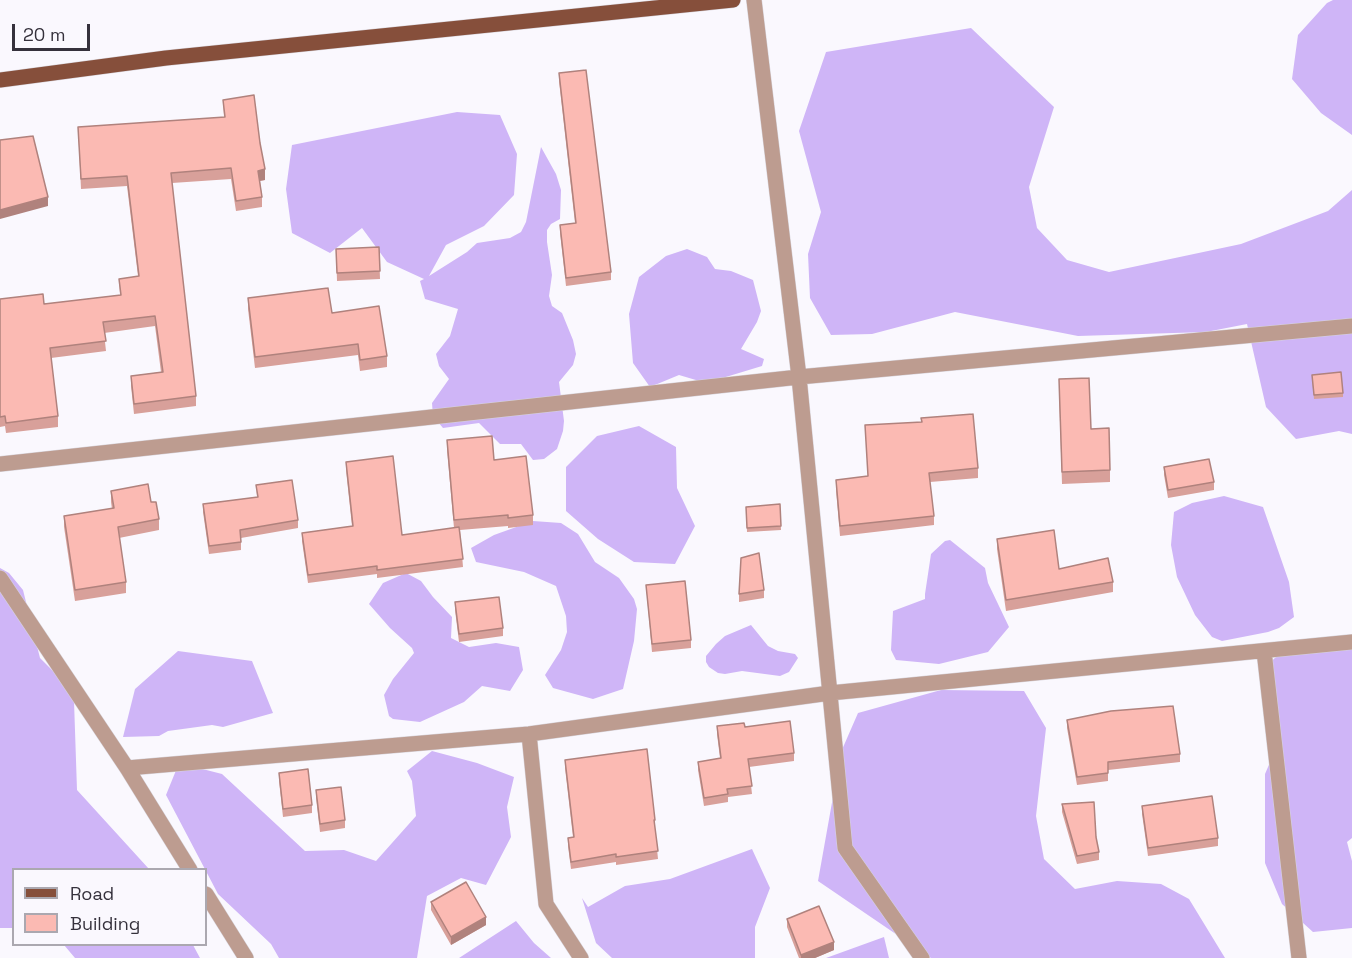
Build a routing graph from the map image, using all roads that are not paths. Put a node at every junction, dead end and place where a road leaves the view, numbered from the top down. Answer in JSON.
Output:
{"nodes":[{"id":1,"x":733,"y":0,"type":"edge"},
{"id":2,"x":754,"y":0,"type":"edge"},
{"id":3,"x":0,"y":80,"type":"edge"},
{"id":4,"x":1352,"y":326,"type":"edge"},
{"id":5,"x":799,"y":377,"type":"junction"},
{"id":6,"x":0,"y":464,"type":"edge"},
{"id":7,"x":0,"y":578,"type":"edge"},
{"id":8,"x":1352,"y":642,"type":"edge"},
{"id":9,"x":1264,"y":651,"type":"junction"},
{"id":10,"x":831,"y":693,"type":"junction"},
{"id":11,"x":529,"y":734,"type":"junction"},
{"id":12,"x":127,"y":768,"type":"junction"},
{"id":13,"x":189,"y":868,"type":"edge"},
{"id":14,"x":207,"y":896,"type":"edge"},
{"id":15,"x":246,"y":958,"type":"edge"},
{"id":16,"x":581,"y":958,"type":"edge"},
{"id":17,"x":922,"y":958,"type":"edge"},
{"id":18,"x":1299,"y":958,"type":"edge"}],
"edges":[{"from":1,"to":3,"type":"main road"},
{"from":2,"to":5,"type":"street"},
{"from":4,"to":5,"type":"street"},
{"from":5,"to":6,"type":"street"},
{"from":5,"to":10,"type":"street"},
{"from":7,"to":12,"type":"street"},
{"from":8,"to":9,"type":"street"},
{"from":9,"to":10,"type":"street"},
{"from":9,"to":18,"type":"street"},
{"from":10,"to":11,"type":"street"},
{"from":10,"to":17,"type":"street"},
{"from":11,"to":12,"type":"street"},
{"from":11,"to":16,"type":"street"},
{"from":12,"to":13,"type":"street"},
{"from":14,"to":15,"type":"street"}]}
